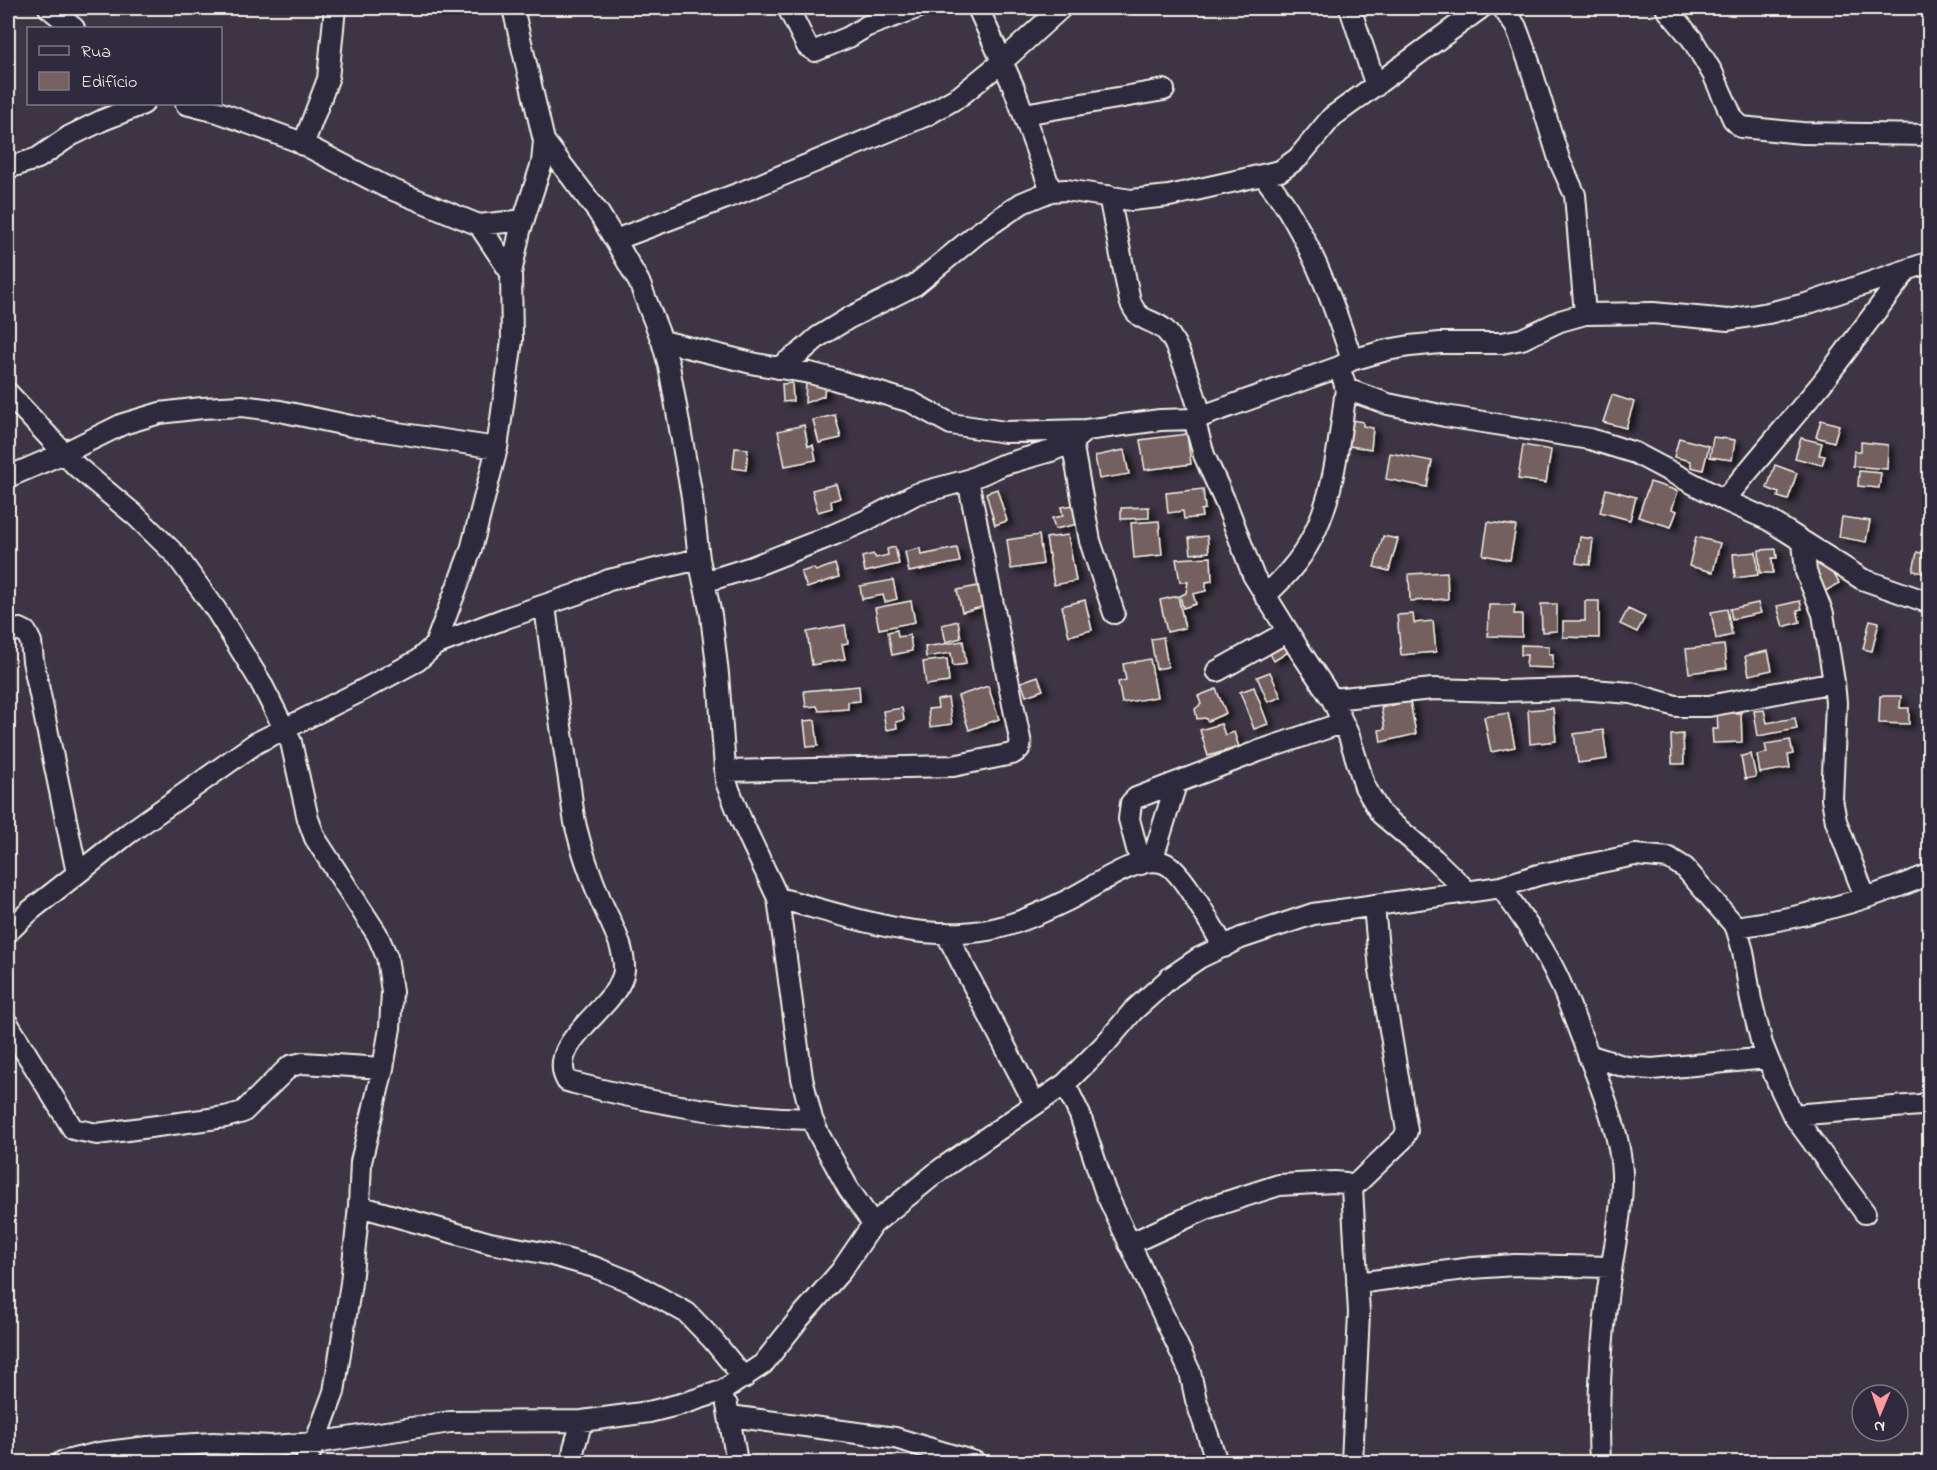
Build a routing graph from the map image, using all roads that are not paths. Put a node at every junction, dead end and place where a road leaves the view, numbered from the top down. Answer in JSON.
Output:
{"nodes":[{"id":1,"x":49,"y":8,"type":"edge"},
{"id":2,"x":335,"y":8,"type":"edge"},
{"id":3,"x":513,"y":8,"type":"edge"},
{"id":4,"x":788,"y":8,"type":"edge"},
{"id":5,"x":917,"y":8,"type":"edge"},
{"id":6,"x":978,"y":8,"type":"edge"},
{"id":7,"x":1061,"y":8,"type":"edge"},
{"id":8,"x":1350,"y":8,"type":"edge"},
{"id":9,"x":1481,"y":8,"type":"edge"},
{"id":10,"x":1503,"y":8,"type":"edge"},
{"id":11,"x":1666,"y":8,"type":"edge"},
{"id":12,"x":73,"y":27,"type":"edge"},
{"id":13,"x":1002,"y":61,"type":"junction"},
{"id":14,"x":1376,"y":86,"type":"junction"},
{"id":15,"x":1164,"y":90,"type":"dead end"},
{"id":16,"x":140,"y":105,"type":"edge"},
{"id":17,"x":189,"y":105,"type":"edge"},
{"id":18,"x":1024,"y":114,"type":"junction"},
{"id":19,"x":1929,"y":135,"type":"edge"},
{"id":20,"x":544,"y":141,"type":"junction"},
{"id":21,"x":303,"y":145,"type":"junction"},
{"id":22,"x":8,"y":168,"type":"edge"},
{"id":23,"x":1263,"y":176,"type":"junction"},
{"id":24,"x":1051,"y":191,"type":"junction"},
{"id":25,"x":1109,"y":196,"type":"junction"},
{"id":26,"x":524,"y":220,"type":"junction"},
{"id":27,"x":478,"y":225,"type":"junction"},
{"id":28,"x":615,"y":240,"type":"junction"},
{"id":29,"x":1929,"y":262,"type":"edge"},
{"id":30,"x":1908,"y":270,"type":"junction"},
{"id":31,"x":511,"y":273,"type":"junction"},
{"id":32,"x":1585,"y":314,"type":"junction"},
{"id":33,"x":663,"y":341,"type":"junction"},
{"id":34,"x":1346,"y":363,"type":"junction"},
{"id":35,"x":778,"y":368,"type":"junction"},
{"id":36,"x":1346,"y":389,"type":"junction"},
{"id":37,"x":8,"y":393,"type":"edge"},
{"id":38,"x":1198,"y":418,"type":"junction"},
{"id":39,"x":1046,"y":431,"type":"junction"},
{"id":40,"x":1079,"y":436,"type":"junction"},
{"id":41,"x":497,"y":448,"type":"junction"},
{"id":42,"x":1051,"y":451,"type":"junction"},
{"id":43,"x":64,"y":453,"type":"junction"},
{"id":44,"x":8,"y":477,"type":"edge"},
{"id":45,"x":968,"y":480,"type":"junction"},
{"id":46,"x":1724,"y":500,"type":"junction"},
{"id":47,"x":1803,"y":542,"type":"junction"},
{"id":48,"x":699,"y":559,"type":"junction"},
{"id":49,"x":704,"y":582,"type":"junction"},
{"id":50,"x":1265,"y":596,"type":"junction"},
{"id":51,"x":1929,"y":603,"type":"edge"},
{"id":52,"x":545,"y":606,"type":"junction"},
{"id":53,"x":1114,"y":613,"type":"dead end"},
{"id":54,"x":8,"y":632,"type":"edge"},
{"id":55,"x":1287,"y":632,"type":"junction"},
{"id":56,"x":435,"y":645,"type":"junction"},
{"id":57,"x":1217,"y":671,"type":"dead end"},
{"id":58,"x":1834,"y":682,"type":"junction"},
{"id":59,"x":1332,"y":699,"type":"junction"},
{"id":60,"x":1342,"y":723,"type":"junction"},
{"id":61,"x":284,"y":728,"type":"junction"},
{"id":62,"x":725,"y":771,"type":"junction"},
{"id":63,"x":1176,"y":784,"type":"junction"},
{"id":64,"x":1147,"y":862,"type":"junction"},
{"id":65,"x":77,"y":873,"type":"junction"},
{"id":66,"x":1929,"y":874,"type":"edge"},
{"id":67,"x":1502,"y":887,"type":"junction"},
{"id":68,"x":1467,"y":891,"type":"junction"},
{"id":69,"x":1865,"y":897,"type":"junction"},
{"id":70,"x":778,"y":898,"type":"junction"},
{"id":71,"x":1374,"y":906,"type":"junction"},
{"id":72,"x":1736,"y":927,"type":"junction"},
{"id":73,"x":8,"y":932,"type":"edge"},
{"id":74,"x":946,"y":933,"type":"junction"},
{"id":75,"x":1224,"y":947,"type":"junction"},
{"id":76,"x":8,"y":1024,"type":"edge"},
{"id":77,"x":1588,"y":1055,"type":"junction"},
{"id":78,"x":1767,"y":1058,"type":"junction"},
{"id":79,"x":383,"y":1068,"type":"junction"},
{"id":80,"x":1065,"y":1084,"type":"junction"},
{"id":81,"x":1035,"y":1104,"type":"junction"},
{"id":82,"x":1926,"y":1107,"type":"edge"},
{"id":83,"x":1793,"y":1115,"type":"junction"},
{"id":84,"x":812,"y":1119,"type":"junction"},
{"id":85,"x":1352,"y":1188,"type":"junction"},
{"id":86,"x":359,"y":1206,"type":"junction"},
{"id":87,"x":1865,"y":1213,"type":"dead end"},
{"id":88,"x":873,"y":1224,"type":"junction"},
{"id":89,"x":1129,"y":1244,"type":"junction"},
{"id":90,"x":1611,"y":1267,"type":"junction"},
{"id":91,"x":1357,"y":1283,"type":"junction"},
{"id":92,"x":744,"y":1378,"type":"junction"},
{"id":93,"x":722,"y":1391,"type":"junction"},
{"id":94,"x":730,"y":1416,"type":"junction"},
{"id":95,"x":582,"y":1421,"type":"junction"},
{"id":96,"x":315,"y":1443,"type":"junction"},
{"id":97,"x":926,"y":1455,"type":"edge"},
{"id":98,"x":62,"y":1462,"type":"edge"},
{"id":99,"x":306,"y":1462,"type":"edge"},
{"id":100,"x":572,"y":1462,"type":"edge"},
{"id":101,"x":737,"y":1462,"type":"edge"},
{"id":102,"x":975,"y":1462,"type":"edge"},
{"id":103,"x":1217,"y":1462,"type":"edge"},
{"id":104,"x":1352,"y":1462,"type":"edge"},
{"id":105,"x":1600,"y":1462,"type":"edge"}],
"edges":[{"from":1,"to":12,"type":"street"},
{"from":2,"to":21,"type":"street"},
{"from":3,"to":20,"type":"street"},
{"from":4,"to":5,"type":"street"},
{"from":6,"to":13,"type":"street"},
{"from":7,"to":13,"type":"street"},
{"from":8,"to":14,"type":"street"},
{"from":9,"to":14,"type":"street"},
{"from":10,"to":32,"type":"street"},
{"from":11,"to":19,"type":"street"},
{"from":13,"to":18,"type":"street"},
{"from":13,"to":28,"type":"street"},
{"from":14,"to":23,"type":"street"},
{"from":15,"to":18,"type":"street"},
{"from":16,"to":22,"type":"street"},
{"from":17,"to":21,"type":"street"},
{"from":18,"to":24,"type":"street"},
{"from":20,"to":26,"type":"street"},
{"from":20,"to":28,"type":"street"},
{"from":21,"to":27,"type":"street"},
{"from":23,"to":25,"type":"street"},
{"from":23,"to":34,"type":"street"},
{"from":24,"to":25,"type":"street"},
{"from":24,"to":35,"type":"street"},
{"from":25,"to":38,"type":"street"},
{"from":26,"to":27,"type":"street"},
{"from":26,"to":31,"type":"street"},
{"from":27,"to":31,"type":"street"},
{"from":28,"to":33,"type":"street"},
{"from":29,"to":30,"type":"street"},
{"from":30,"to":32,"type":"street"},
{"from":30,"to":46,"type":"street"},
{"from":31,"to":41,"type":"street"},
{"from":32,"to":34,"type":"street"},
{"from":33,"to":35,"type":"street"},
{"from":33,"to":48,"type":"street"},
{"from":34,"to":36,"type":"street"},
{"from":34,"to":38,"type":"street"},
{"from":35,"to":39,"type":"street"},
{"from":36,"to":46,"type":"street"},
{"from":36,"to":50,"type":"street"},
{"from":37,"to":43,"type":"street"},
{"from":38,"to":40,"type":"street"},
{"from":38,"to":50,"type":"street"},
{"from":39,"to":40,"type":"street"},
{"from":39,"to":42,"type":"street"},
{"from":40,"to":42,"type":"street"},
{"from":40,"to":53,"type":"street"},
{"from":41,"to":43,"type":"street"},
{"from":41,"to":56,"type":"street"},
{"from":42,"to":45,"type":"street"},
{"from":43,"to":44,"type":"street"},
{"from":43,"to":61,"type":"street"},
{"from":45,"to":49,"type":"street"},
{"from":45,"to":62,"type":"street"},
{"from":46,"to":47,"type":"street"},
{"from":47,"to":51,"type":"street"},
{"from":47,"to":58,"type":"street"},
{"from":48,"to":49,"type":"street"},
{"from":48,"to":52,"type":"street"},
{"from":49,"to":62,"type":"street"},
{"from":50,"to":55,"type":"street"},
{"from":52,"to":56,"type":"street"},
{"from":52,"to":84,"type":"street"},
{"from":54,"to":65,"type":"street"},
{"from":55,"to":57,"type":"street"},
{"from":55,"to":59,"type":"street"},
{"from":56,"to":61,"type":"street"},
{"from":58,"to":59,"type":"street"},
{"from":58,"to":69,"type":"street"},
{"from":59,"to":60,"type":"street"},
{"from":60,"to":63,"type":"street"},
{"from":60,"to":68,"type":"street"},
{"from":61,"to":65,"type":"street"},
{"from":61,"to":79,"type":"street"},
{"from":62,"to":70,"type":"street"},
{"from":63,"to":64,"type":"street"},
{"from":63,"to":64,"type":"street"},
{"from":64,"to":74,"type":"street"},
{"from":64,"to":75,"type":"street"},
{"from":65,"to":73,"type":"street"},
{"from":66,"to":69,"type":"street"},
{"from":67,"to":68,"type":"street"},
{"from":67,"to":72,"type":"street"},
{"from":67,"to":77,"type":"street"},
{"from":68,"to":71,"type":"street"},
{"from":69,"to":72,"type":"street"},
{"from":70,"to":74,"type":"street"},
{"from":70,"to":84,"type":"street"},
{"from":71,"to":75,"type":"street"},
{"from":71,"to":85,"type":"street"},
{"from":72,"to":78,"type":"street"},
{"from":74,"to":81,"type":"street"},
{"from":75,"to":80,"type":"street"},
{"from":76,"to":79,"type":"street"},
{"from":77,"to":78,"type":"street"},
{"from":77,"to":90,"type":"street"},
{"from":78,"to":83,"type":"street"},
{"from":79,"to":86,"type":"street"},
{"from":80,"to":81,"type":"street"},
{"from":80,"to":89,"type":"street"},
{"from":81,"to":88,"type":"street"},
{"from":82,"to":83,"type":"street"},
{"from":83,"to":87,"type":"street"},
{"from":84,"to":88,"type":"street"},
{"from":85,"to":89,"type":"street"},
{"from":85,"to":91,"type":"street"},
{"from":86,"to":92,"type":"street"},
{"from":86,"to":96,"type":"street"},
{"from":88,"to":92,"type":"street"},
{"from":89,"to":103,"type":"street"},
{"from":90,"to":91,"type":"street"},
{"from":90,"to":105,"type":"street"},
{"from":91,"to":104,"type":"street"},
{"from":92,"to":93,"type":"street"},
{"from":93,"to":94,"type":"street"},
{"from":93,"to":95,"type":"street"},
{"from":94,"to":97,"type":"street"},
{"from":94,"to":101,"type":"street"},
{"from":95,"to":96,"type":"street"},
{"from":95,"to":100,"type":"street"},
{"from":96,"to":98,"type":"street"},
{"from":96,"to":99,"type":"street"},
{"from":97,"to":102,"type":"street"}]}
